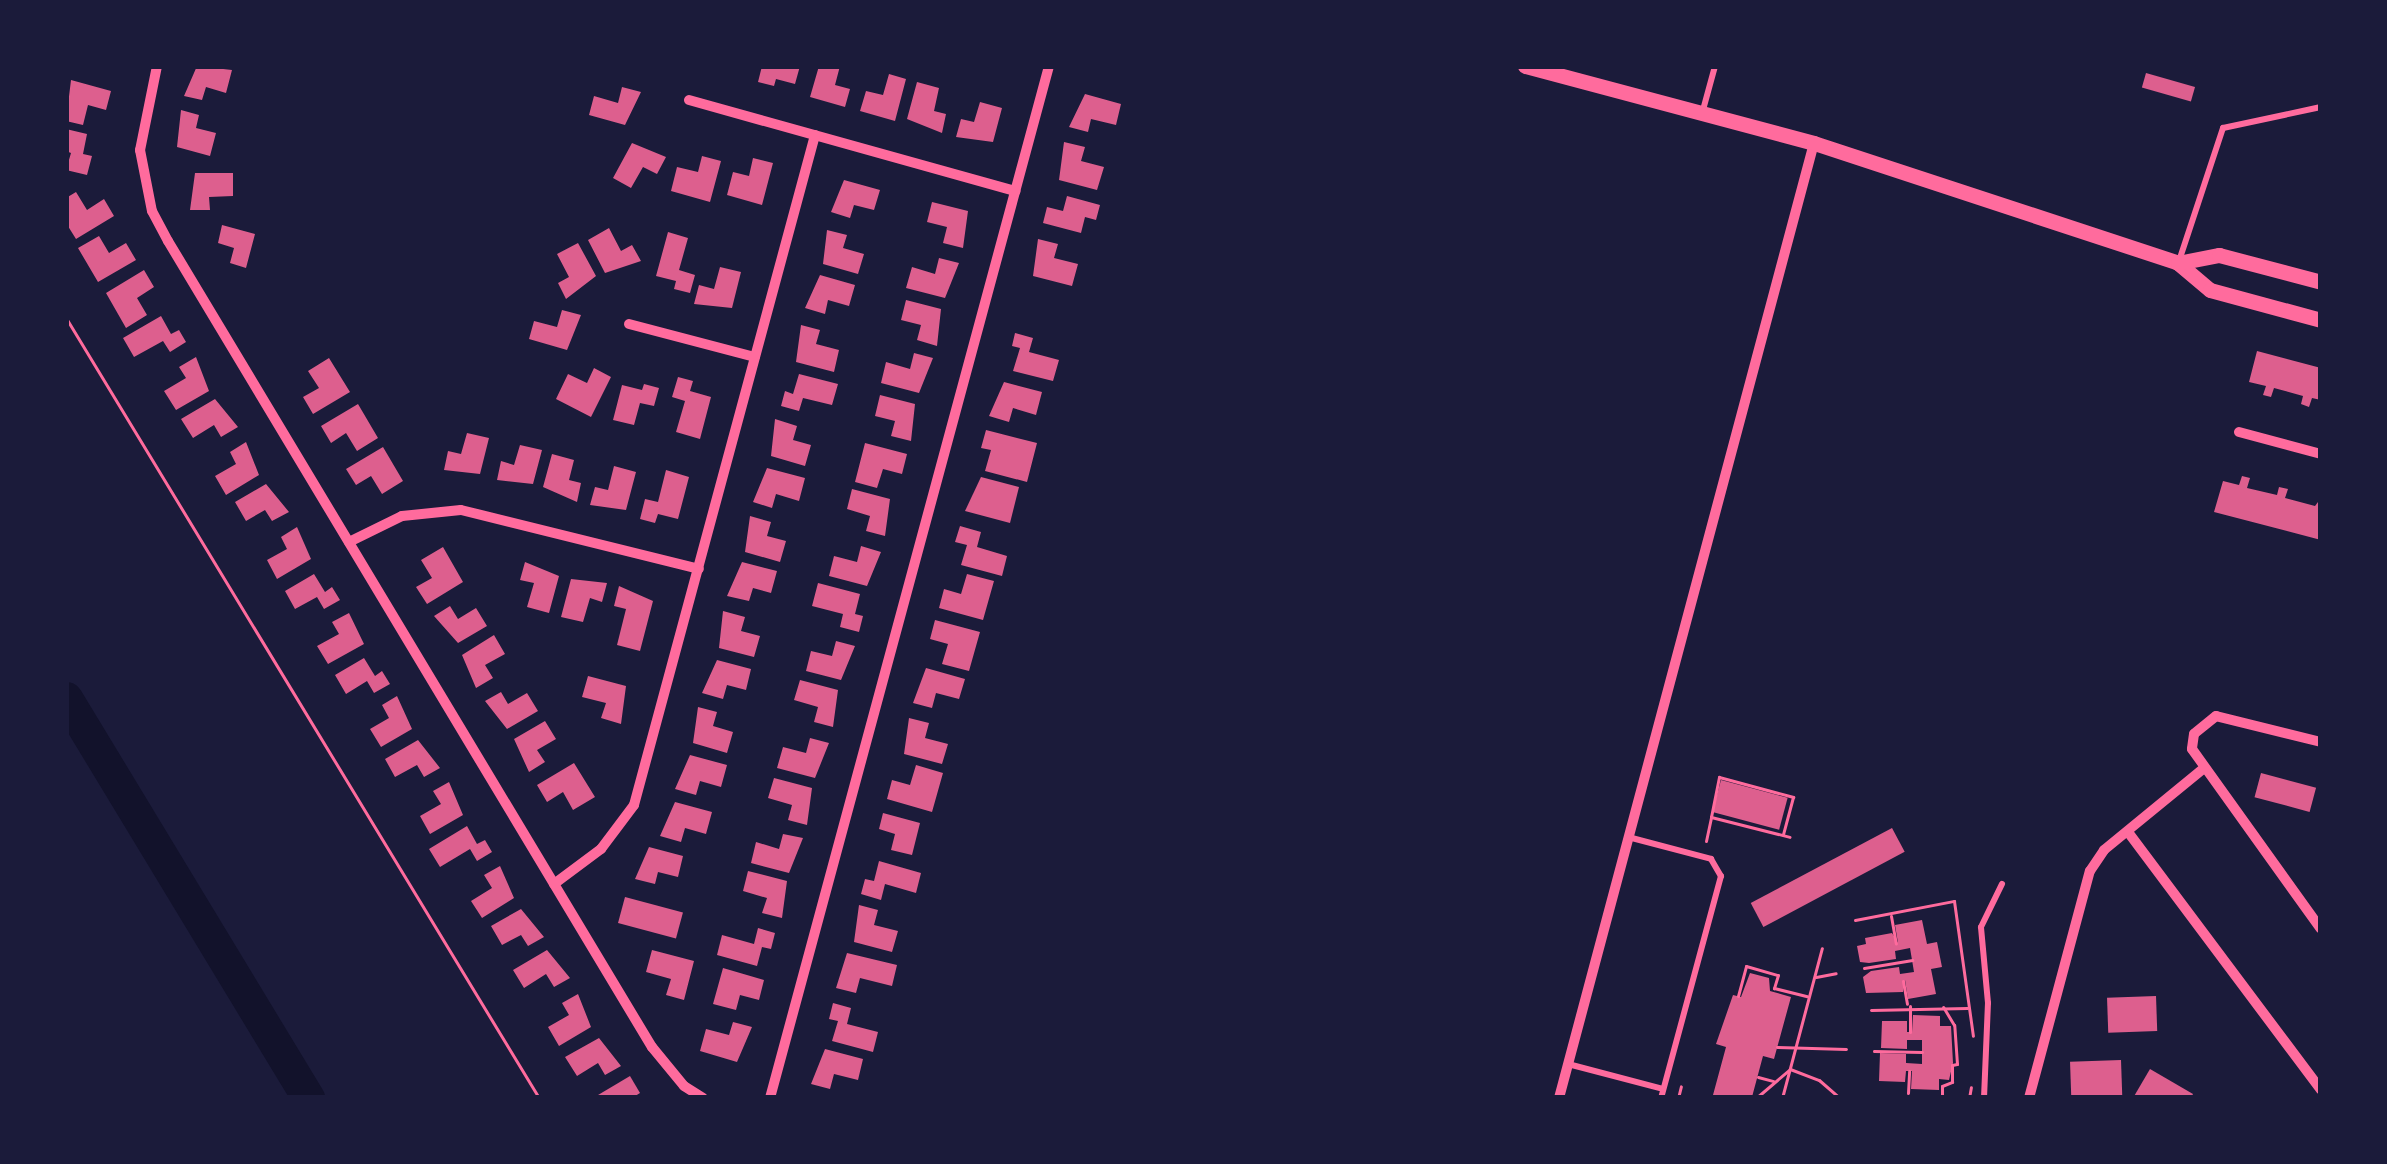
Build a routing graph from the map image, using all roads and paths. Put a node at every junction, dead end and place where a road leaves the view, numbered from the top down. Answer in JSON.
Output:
{"nodes":[{"id":1,"x":157,"y":66,"type":"edge"},
{"id":2,"x":1049,"y":66,"type":"edge"},
{"id":3,"x":1526,"y":66,"type":"edge"},
{"id":4,"x":1715,"y":66,"type":"edge"},
{"id":5,"x":689,"y":100,"type":"dead end"},
{"id":6,"x":2321,"y":107,"type":"edge"},
{"id":7,"x":1702,"y":113,"type":"junction"},
{"id":8,"x":815,"y":135,"type":"junction"},
{"id":9,"x":1814,"y":143,"type":"junction"},
{"id":10,"x":1016,"y":191,"type":"junction"},
{"id":11,"x":2178,"y":262,"type":"junction"},
{"id":12,"x":2321,"y":282,"type":"edge"},
{"id":13,"x":66,"y":318,"type":"edge"},
{"id":14,"x":2321,"y":320,"type":"edge"},
{"id":15,"x":629,"y":324,"type":"dead end"},
{"id":16,"x":755,"y":357,"type":"junction"},
{"id":17,"x":2239,"y":431,"type":"dead end"},
{"id":18,"x":2321,"y":454,"type":"edge"},
{"id":19,"x":349,"y":542,"type":"junction"},
{"id":20,"x":699,"y":569,"type":"junction"},
{"id":21,"x":2321,"y":742,"type":"edge"},
{"id":22,"x":2204,"y":770,"type":"junction"},
{"id":23,"x":1712,"y":817,"type":"junction"},
{"id":24,"x":2128,"y":832,"type":"junction"},
{"id":25,"x":1783,"y":835,"type":"junction"},
{"id":26,"x":1628,"y":837,"type":"junction"},
{"id":27,"x":1790,"y":837,"type":"dead end"},
{"id":28,"x":1706,"y":841,"type":"dead end"},
{"id":29,"x":554,"y":884,"type":"junction"},
{"id":30,"x":2002,"y":884,"type":"dead end"},
{"id":31,"x":1890,"y":913,"type":"junction"},
{"id":32,"x":1855,"y":920,"type":"dead end"},
{"id":33,"x":2321,"y":929,"type":"edge"},
{"id":34,"x":1896,"y":944,"type":"dead end"},
{"id":35,"x":1822,"y":948,"type":"dead end"},
{"id":36,"x":1912,"y":960,"type":"dead end"},
{"id":37,"x":1864,"y":968,"type":"dead end"},
{"id":38,"x":1836,"y":974,"type":"dead end"},
{"id":39,"x":1814,"y":978,"type":"junction"},
{"id":40,"x":1903,"y":981,"type":"dead end"},
{"id":41,"x":1738,"y":996,"type":"dead end"},
{"id":42,"x":1809,"y":997,"type":"junction"},
{"id":43,"x":1909,"y":1006,"type":"junction"},
{"id":44,"x":1942,"y":1007,"type":"junction"},
{"id":45,"x":1969,"y":1008,"type":"junction"},
{"id":46,"x":1871,"y":1010,"type":"dead end"},
{"id":47,"x":1910,"y":1032,"type":"dead end"},
{"id":48,"x":1974,"y":1044,"type":"dead end"},
{"id":49,"x":1777,"y":1047,"type":"dead end"},
{"id":50,"x":1796,"y":1048,"type":"junction"},
{"id":51,"x":1846,"y":1049,"type":"dead end"},
{"id":52,"x":1874,"y":1051,"type":"dead end"},
{"id":53,"x":1922,"y":1052,"type":"dead end"},
{"id":54,"x":1568,"y":1064,"type":"junction"},
{"id":55,"x":1790,"y":1069,"type":"junction"},
{"id":56,"x":1909,"y":1071,"type":"dead end"},
{"id":57,"x":1758,"y":1077,"type":"dead end"},
{"id":58,"x":1775,"y":1081,"type":"junction"},
{"id":59,"x":1972,"y":1084,"type":"dead end"},
{"id":60,"x":1681,"y":1086,"type":"dead end"},
{"id":61,"x":2321,"y":1090,"type":"edge"},
{"id":62,"x":1908,"y":1093,"type":"dead end"},
{"id":63,"x":1663,"y":1094,"type":"edge"},
{"id":64,"x":1677,"y":1097,"type":"edge"},
{"id":65,"x":538,"y":1098,"type":"edge"},
{"id":66,"x":703,"y":1098,"type":"edge"},
{"id":67,"x":770,"y":1098,"type":"edge"},
{"id":68,"x":1558,"y":1098,"type":"edge"},
{"id":69,"x":1756,"y":1098,"type":"edge"},
{"id":70,"x":1782,"y":1098,"type":"edge"},
{"id":71,"x":1840,"y":1098,"type":"edge"},
{"id":72,"x":1942,"y":1098,"type":"edge"},
{"id":73,"x":1969,"y":1098,"type":"edge"},
{"id":74,"x":1984,"y":1098,"type":"edge"},
{"id":75,"x":2029,"y":1098,"type":"edge"}],
"edges":[{"from":1,"to":19,"type":"street"},
{"from":2,"to":10,"type":"street"},
{"from":3,"to":7,"type":"main road"},
{"from":4,"to":7,"type":"lane"},
{"from":5,"to":8,"type":"street"},
{"from":6,"to":11,"type":"lane"},
{"from":7,"to":9,"type":"main road"},
{"from":8,"to":10,"type":"street"},
{"from":8,"to":16,"type":"street"},
{"from":9,"to":11,"type":"main road"},
{"from":9,"to":26,"type":"street"},
{"from":10,"to":67,"type":"street"},
{"from":11,"to":12,"type":"main road"},
{"from":11,"to":14,"type":"main road"},
{"from":13,"to":65,"type":"path"},
{"from":15,"to":16,"type":"street"},
{"from":16,"to":20,"type":"street"},
{"from":17,"to":18,"type":"street"},
{"from":19,"to":20,"type":"street"},
{"from":19,"to":29,"type":"street"},
{"from":20,"to":29,"type":"street"},
{"from":21,"to":22,"type":"street"},
{"from":22,"to":24,"type":"street"},
{"from":22,"to":33,"type":"street"},
{"from":23,"to":25,"type":"path"},
{"from":23,"to":25,"type":"path"},
{"from":23,"to":28,"type":"path"},
{"from":24,"to":61,"type":"street"},
{"from":24,"to":75,"type":"street"},
{"from":25,"to":27,"type":"path"},
{"from":26,"to":54,"type":"street"},
{"from":26,"to":63,"type":"lane"},
{"from":29,"to":66,"type":"street"},
{"from":30,"to":74,"type":"lane"},
{"from":31,"to":32,"type":"path"},
{"from":31,"to":34,"type":"path"},
{"from":31,"to":45,"type":"path"},
{"from":35,"to":39,"type":"path"},
{"from":36,"to":37,"type":"path"},
{"from":38,"to":39,"type":"path"},
{"from":39,"to":42,"type":"path"},
{"from":40,"to":43,"type":"path"},
{"from":41,"to":42,"type":"path"},
{"from":42,"to":50,"type":"path"},
{"from":43,"to":44,"type":"path"},
{"from":43,"to":46,"type":"path"},
{"from":43,"to":47,"type":"path"},
{"from":44,"to":45,"type":"path"},
{"from":44,"to":72,"type":"path"},
{"from":45,"to":48,"type":"path"},
{"from":49,"to":50,"type":"path"},
{"from":50,"to":51,"type":"path"},
{"from":50,"to":55,"type":"path"},
{"from":52,"to":53,"type":"path"},
{"from":54,"to":63,"type":"lane"},
{"from":54,"to":68,"type":"street"},
{"from":55,"to":58,"type":"path"},
{"from":55,"to":70,"type":"path"},
{"from":55,"to":71,"type":"path"},
{"from":56,"to":62,"type":"path"},
{"from":57,"to":58,"type":"path"},
{"from":58,"to":69,"type":"path"},
{"from":59,"to":73,"type":"path"},
{"from":60,"to":64,"type":"path"}]}
